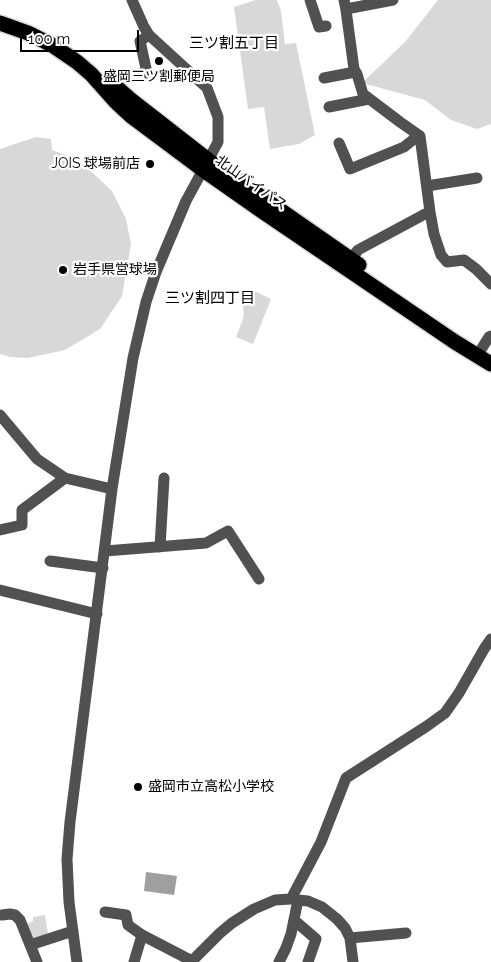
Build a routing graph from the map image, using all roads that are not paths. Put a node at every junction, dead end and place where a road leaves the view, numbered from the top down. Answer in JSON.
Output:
{"nodes":[{"id":1,"x":132,"y":0,"type":"edge"},
{"id":2,"x":310,"y":0,"type":"edge"},
{"id":3,"x":393,"y":0,"type":"edge"},
{"id":4,"x":345,"y":5,"type":"edge"},
{"id":5,"x":0,"y":16,"type":"edge"},
{"id":6,"x":0,"y":22,"type":"edge"},
{"id":7,"x":326,"y":26,"type":"dead end"},
{"id":8,"x":149,"y":35,"type":"junction"},
{"id":9,"x":355,"y":72,"type":"junction"},
{"id":10,"x":324,"y":78,"type":"dead end"},
{"id":11,"x":107,"y":79,"type":"junction"},
{"id":12,"x":369,"y":99,"type":"junction"},
{"id":13,"x":329,"y":107,"type":"dead end"},
{"id":14,"x":419,"y":135,"type":"junction"},
{"id":15,"x":340,"y":143,"type":"dead end"},
{"id":16,"x":205,"y":164,"type":"junction"},
{"id":17,"x":477,"y":178,"type":"dead end"},
{"id":18,"x":427,"y":186,"type":"junction"},
{"id":19,"x":430,"y":212,"type":"junction"},
{"id":20,"x":351,"y":259,"type":"junction"},
{"id":21,"x":491,"y":284,"type":"edge"},
{"id":22,"x":488,"y":346,"type":"edge"},
{"id":23,"x":491,"y":364,"type":"edge"},
{"id":24,"x":0,"y":415,"type":"edge"},
{"id":25,"x":64,"y":478,"type":"junction"},
{"id":26,"x":164,"y":478,"type":"dead end"},
{"id":27,"x":112,"y":489,"type":"junction"},
{"id":28,"x":0,"y":530,"type":"edge"},
{"id":29,"x":160,"y":547,"type":"junction"},
{"id":30,"x":105,"y":551,"type":"junction"},
{"id":31,"x":50,"y":561,"type":"dead end"},
{"id":32,"x":103,"y":568,"type":"junction"},
{"id":33,"x":259,"y":579,"type":"dead end"},
{"id":34,"x":0,"y":590,"type":"edge"},
{"id":35,"x":97,"y":614,"type":"junction"},
{"id":36,"x":491,"y":639,"type":"edge"},
{"id":37,"x":105,"y":912,"type":"dead end"},
{"id":38,"x":2,"y":915,"type":"dead end"},
{"id":39,"x":294,"y":920,"type":"junction"},
{"id":40,"x":73,"y":931,"type":"junction"},
{"id":41,"x":406,"y":933,"type":"dead end"},
{"id":42,"x":142,"y":935,"type":"junction"},
{"id":43,"x":350,"y":938,"type":"junction"},
{"id":44,"x":30,"y":945,"type":"junction"},
{"id":45,"x":192,"y":961,"type":"edge"},
{"id":46,"x":37,"y":962,"type":"edge"},
{"id":47,"x":78,"y":962,"type":"edge"},
{"id":48,"x":134,"y":962,"type":"edge"},
{"id":49,"x":279,"y":962,"type":"edge"},
{"id":50,"x":308,"y":962,"type":"edge"},
{"id":51,"x":353,"y":962,"type":"edge"}],
"edges":[{"from":1,"to":8,"type":"street"},
{"from":2,"to":7,"type":"street"},
{"from":3,"to":4,"type":"street"},
{"from":4,"to":9,"type":"street"},
{"from":5,"to":11,"type":"highway","name":"北山バイパス"},
{"from":6,"to":16,"type":"highway","name":"北山バイパス"},
{"from":8,"to":11,"type":"street"},
{"from":8,"to":16,"type":"street"},
{"from":9,"to":10,"type":"street"},
{"from":9,"to":12,"type":"street"},
{"from":11,"to":16,"type":"highway","name":"北山バイパス"},
{"from":12,"to":13,"type":"street"},
{"from":12,"to":14,"type":"street"},
{"from":14,"to":15,"type":"street"},
{"from":14,"to":18,"type":"street"},
{"from":16,"to":20,"type":"highway","name":"北山バイパス"},
{"from":16,"to":23,"type":"highway","name":"北山バイパス"},
{"from":16,"to":27,"type":"street"},
{"from":17,"to":18,"type":"street"},
{"from":18,"to":19,"type":"street"},
{"from":19,"to":20,"type":"street"},
{"from":19,"to":21,"type":"street"},
{"from":20,"to":22,"type":"highway","name":"北山バイパス"},
{"from":24,"to":25,"type":"street"},
{"from":25,"to":27,"type":"street"},
{"from":25,"to":28,"type":"street"},
{"from":26,"to":29,"type":"street"},
{"from":27,"to":30,"type":"street"},
{"from":29,"to":30,"type":"street"},
{"from":29,"to":33,"type":"street"},
{"from":30,"to":32,"type":"street"},
{"from":31,"to":32,"type":"street"},
{"from":32,"to":35,"type":"street"},
{"from":34,"to":35,"type":"street"},
{"from":35,"to":40,"type":"street"},
{"from":36,"to":45,"type":"street"},
{"from":37,"to":42,"type":"street"},
{"from":38,"to":44,"type":"street"},
{"from":39,"to":43,"type":"street"},
{"from":39,"to":49,"type":"street"},
{"from":39,"to":50,"type":"street"},
{"from":40,"to":44,"type":"street"},
{"from":40,"to":47,"type":"street"},
{"from":41,"to":43,"type":"street"},
{"from":42,"to":45,"type":"street"},
{"from":42,"to":48,"type":"street"},
{"from":43,"to":51,"type":"street"},
{"from":44,"to":46,"type":"street"}]}
